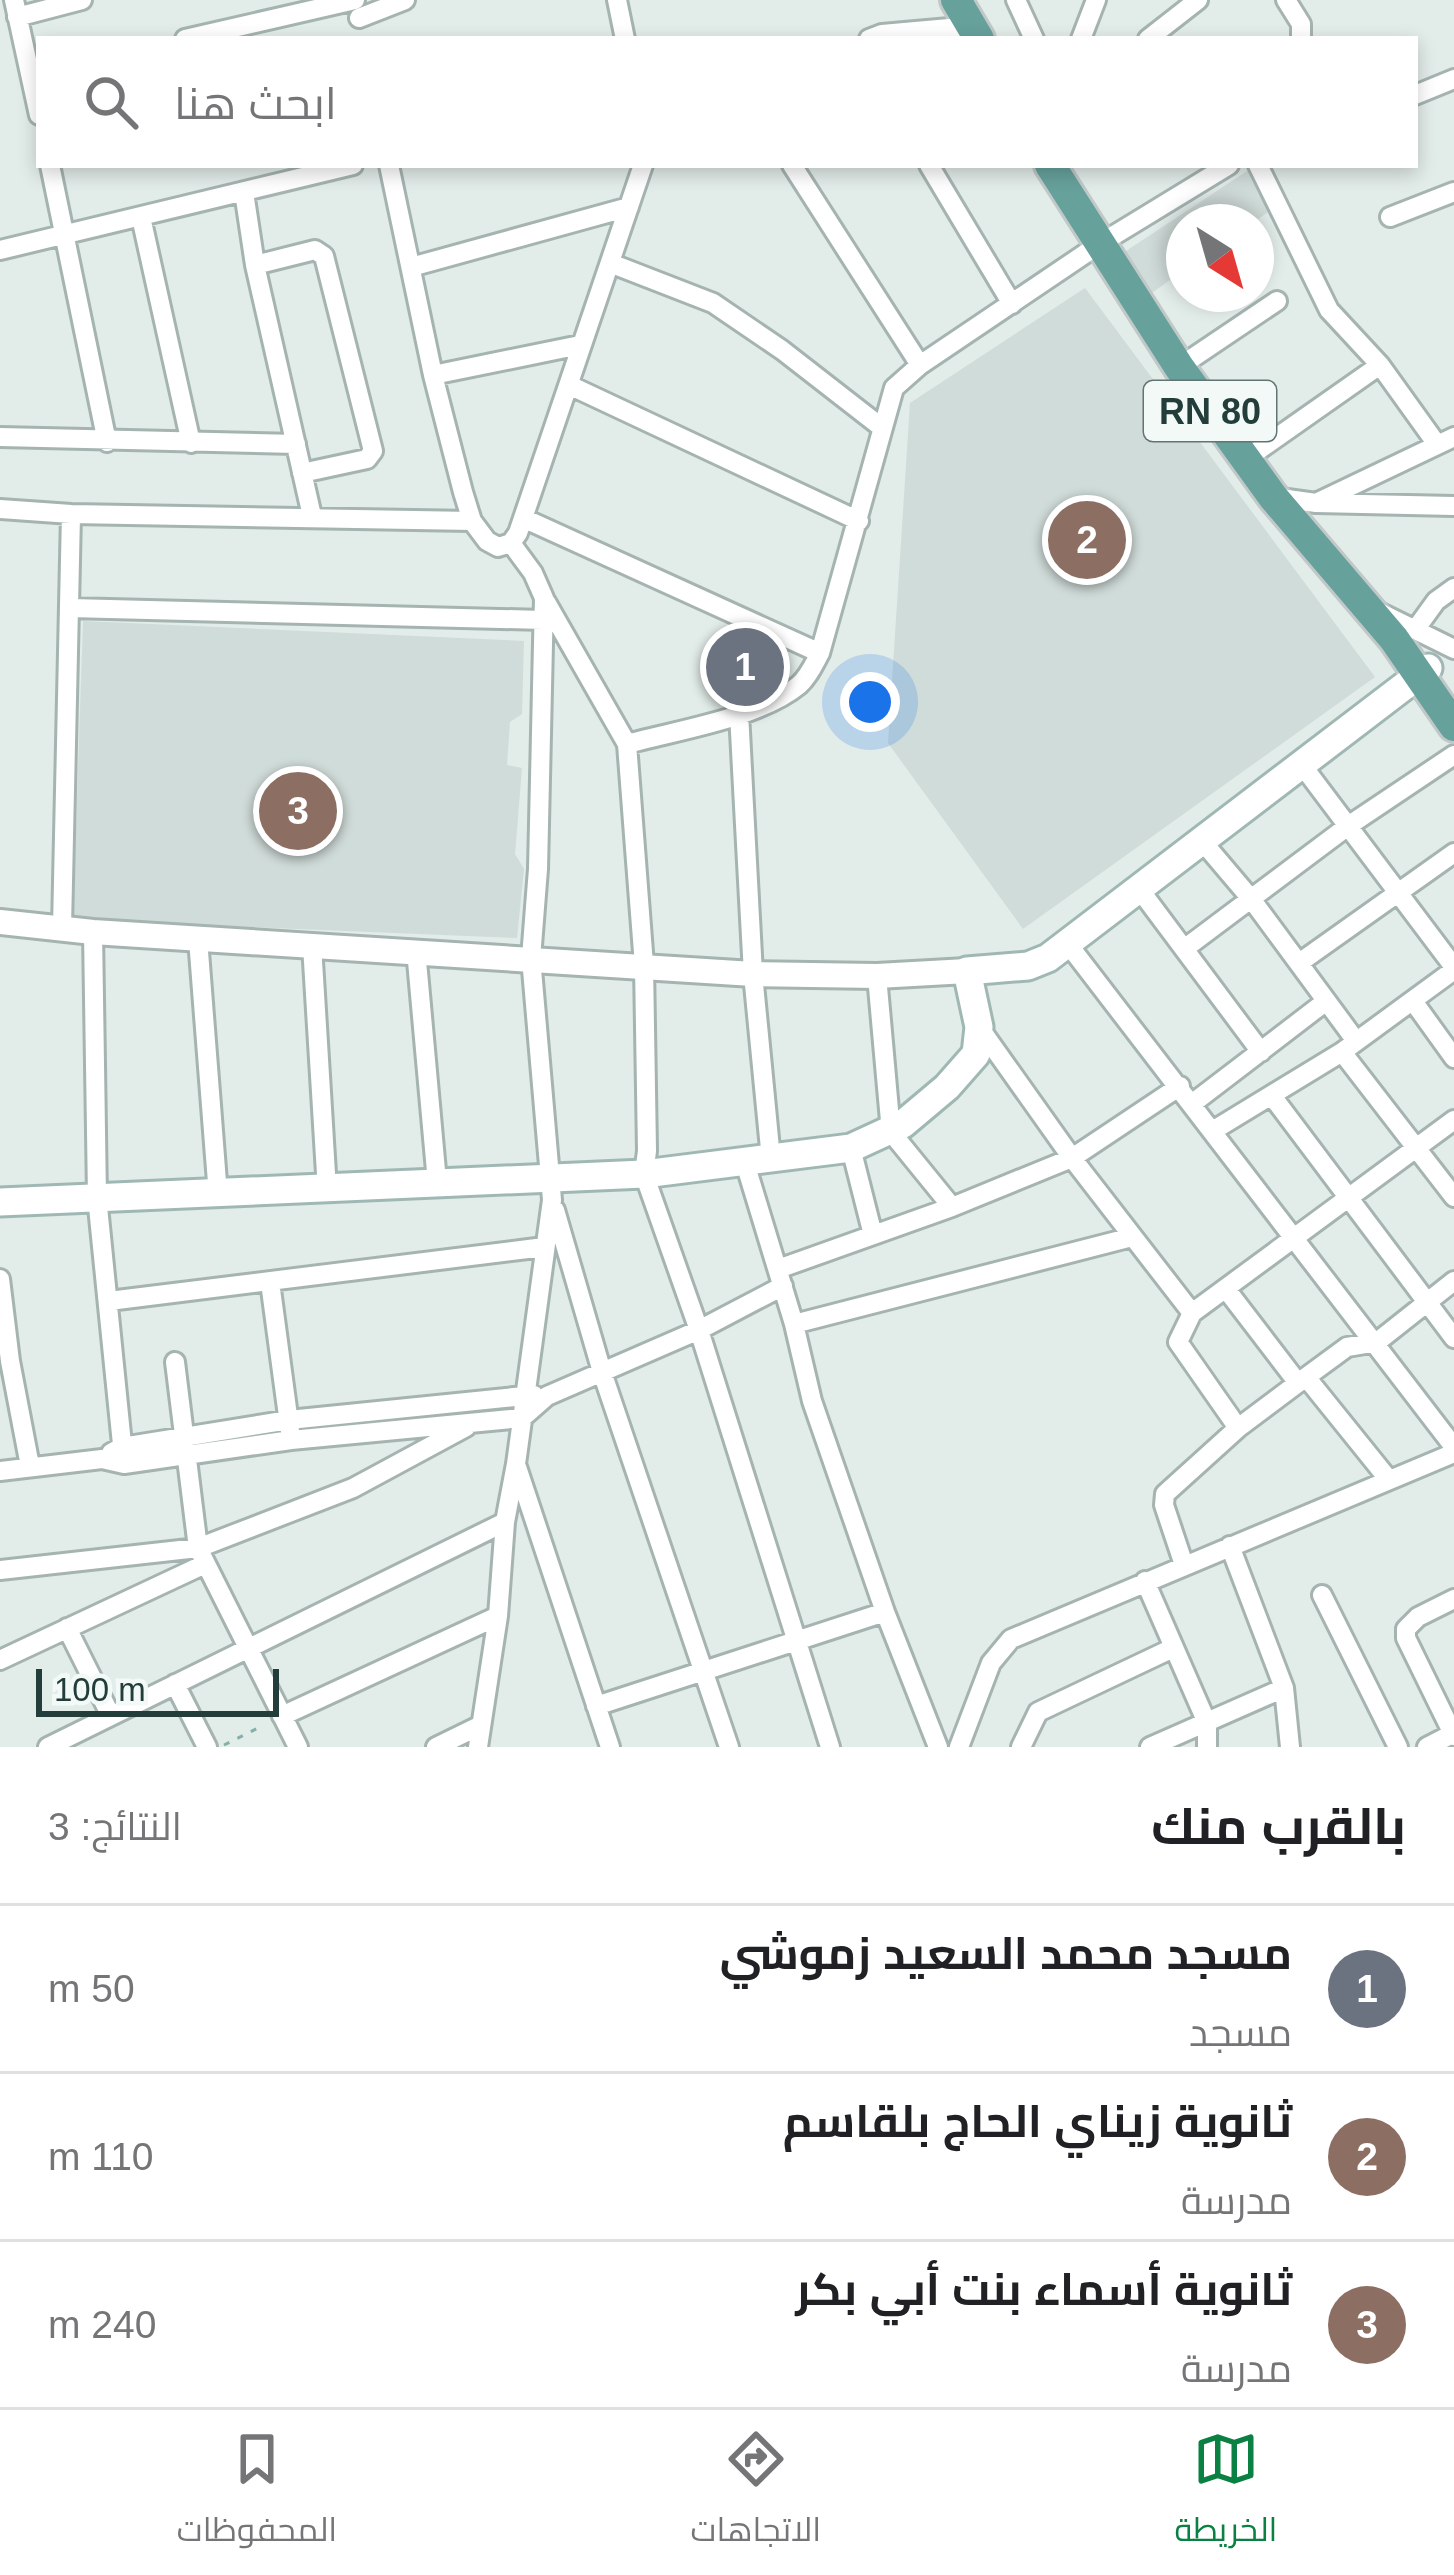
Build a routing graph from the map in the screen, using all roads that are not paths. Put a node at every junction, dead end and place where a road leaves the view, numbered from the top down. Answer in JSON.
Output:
{"nodes":[{"id":1,"x":82,"y":0,"type":"edge"},
{"id":2,"x":405,"y":0,"type":"edge"},
{"id":3,"x":617,"y":0,"type":"edge"},
{"id":4,"x":1016,"y":0,"type":"edge"},
{"id":5,"x":1096,"y":0,"type":"edge"},
{"id":6,"x":1198,"y":0,"type":"edge"},
{"id":7,"x":1286,"y":0,"type":"edge"},
{"id":8,"x":356,"y":6,"type":"edge"},
{"id":9,"x":16,"y":8,"type":"edge"},
{"id":10,"x":275,"y":19,"type":"junction"},
{"id":11,"x":969,"y":22,"type":"edge"},
{"id":12,"x":198,"y":36,"type":"edge"},
{"id":13,"x":279,"y":36,"type":"edge"},
{"id":14,"x":362,"y":36,"type":"edge"},
{"id":15,"x":624,"y":36,"type":"edge"},
{"id":16,"x":877,"y":36,"type":"edge"},
{"id":17,"x":1033,"y":36,"type":"edge"},
{"id":18,"x":1082,"y":36,"type":"edge"},
{"id":19,"x":1152,"y":36,"type":"edge"},
{"id":20,"x":1301,"y":36,"type":"edge"},
{"id":21,"x":34,"y":73,"type":"edge"},
{"id":22,"x":1454,"y":79,"type":"edge"},
{"id":23,"x":1418,"y":94,"type":"edge"},
{"id":24,"x":51,"y":168,"type":"edge"},
{"id":25,"x":390,"y":168,"type":"edge"},
{"id":26,"x":642,"y":168,"type":"edge"},
{"id":27,"x":794,"y":168,"type":"edge"},
{"id":28,"x":930,"y":168,"type":"edge"},
{"id":29,"x":1052,"y":168,"type":"edge"},
{"id":30,"x":1223,"y":168,"type":"edge"},
{"id":31,"x":1259,"y":168,"type":"edge"},
{"id":32,"x":311,"y":170,"type":"edge"},
{"id":33,"x":244,"y":192,"type":"junction"},
{"id":34,"x":1454,"y":192,"type":"edge"},
{"id":35,"x":629,"y":207,"type":"junction"},
{"id":36,"x":141,"y":217,"type":"junction"},
{"id":37,"x":1390,"y":217,"type":"dead end"},
{"id":38,"x":65,"y":236,"type":"junction"},
{"id":39,"x":1098,"y":245,"type":"junction"},
{"id":40,"x":0,"y":250,"type":"edge"},
{"id":41,"x":610,"y":263,"type":"junction"},
{"id":42,"x":255,"y":265,"type":"junction"},
{"id":43,"x":411,"y":266,"type":"junction"},
{"id":44,"x":1277,"y":301,"type":"dead end"},
{"id":45,"x":1012,"y":304,"type":"junction"},
{"id":46,"x":580,"y":344,"type":"junction"},
{"id":47,"x":920,"y":364,"type":"junction"},
{"id":48,"x":1380,"y":365,"type":"junction"},
{"id":49,"x":1178,"y":367,"type":"junction"},
{"id":50,"x":433,"y":375,"type":"junction"},
{"id":51,"x":568,"y":385,"type":"junction"},
{"id":52,"x":881,"y":427,"type":"junction"},
{"id":53,"x":0,"y":436,"type":"edge"},
{"id":54,"x":1445,"y":440,"type":"edge"},
{"id":55,"x":107,"y":442,"type":"junction"},
{"id":56,"x":191,"y":443,"type":"junction"},
{"id":57,"x":296,"y":444,"type":"junction"},
{"id":58,"x":1246,"y":459,"type":"junction"},
{"id":59,"x":302,"y":473,"type":"junction"},
{"id":60,"x":1273,"y":496,"type":"junction"},
{"id":61,"x":1316,"y":503,"type":"junction"},
{"id":62,"x":1454,"y":506,"type":"edge"},
{"id":63,"x":0,"y":509,"type":"edge"},
{"id":64,"x":71,"y":514,"type":"junction"},
{"id":65,"x":312,"y":516,"type":"junction"},
{"id":66,"x":523,"y":518,"type":"junction"},
{"id":67,"x":859,"y":520,"type":"junction"},
{"id":68,"x":472,"y":521,"type":"junction"},
{"id":69,"x":512,"y":542,"type":"junction"},
{"id":70,"x":1454,"y":588,"type":"edge"},
{"id":71,"x":544,"y":598,"type":"junction"},
{"id":72,"x":70,"y":608,"type":"junction"},
{"id":73,"x":543,"y":620,"type":"junction"},
{"id":74,"x":1405,"y":635,"type":"junction"},
{"id":75,"x":1454,"y":649,"type":"edge"},
{"id":76,"x":820,"y":653,"type":"junction"},
{"id":77,"x":1423,"y":672,"type":"junction"},
{"id":78,"x":1454,"y":700,"type":"edge"},
{"id":79,"x":739,"y":713,"type":"junction"},
{"id":80,"x":1454,"y":726,"type":"edge"},
{"id":81,"x":627,"y":744,"type":"junction"},
{"id":82,"x":1454,"y":755,"type":"edge"},
{"id":83,"x":1302,"y":765,"type":"junction"},
{"id":84,"x":1348,"y":826,"type":"junction"},
{"id":85,"x":1202,"y":841,"type":"junction"},
{"id":86,"x":1454,"y":853,"type":"edge"},
{"id":87,"x":1140,"y":890,"type":"junction"},
{"id":88,"x":1396,"y":892,"type":"junction"},
{"id":89,"x":1252,"y":900,"type":"junction"},
{"id":90,"x":0,"y":922,"type":"edge"},
{"id":91,"x":62,"y":928,"type":"junction"},
{"id":92,"x":93,"y":932,"type":"junction"},
{"id":93,"x":198,"y":939,"type":"junction"},
{"id":94,"x":1068,"y":944,"type":"junction"},
{"id":95,"x":312,"y":945,"type":"junction"},
{"id":96,"x":1184,"y":949,"type":"junction"},
{"id":97,"x":416,"y":950,"type":"junction"},
{"id":98,"x":530,"y":958,"type":"junction"},
{"id":99,"x":1298,"y":963,"type":"junction"},
{"id":100,"x":644,"y":965,"type":"junction"},
{"id":101,"x":1454,"y":969,"type":"edge"},
{"id":102,"x":967,"y":971,"type":"junction"},
{"id":103,"x":753,"y":974,"type":"junction"},
{"id":104,"x":877,"y":976,"type":"junction"},
{"id":105,"x":1413,"y":1001,"type":"junction"},
{"id":106,"x":1325,"y":1002,"type":"junction"},
{"id":107,"x":980,"y":1027,"type":"junction"},
{"id":108,"x":1349,"y":1047,"type":"junction"},
{"id":109,"x":1261,"y":1052,"type":"junction"},
{"id":110,"x":1454,"y":1058,"type":"edge"},
{"id":111,"x":1180,"y":1086,"type":"junction"},
{"id":112,"x":1272,"y":1096,"type":"junction"},
{"id":113,"x":1193,"y":1102,"type":"junction"},
{"id":114,"x":1454,"y":1120,"type":"edge"},
{"id":115,"x":1214,"y":1130,"type":"junction"},
{"id":116,"x":891,"y":1132,"type":"junction"},
{"id":117,"x":1418,"y":1145,"type":"junction"},
{"id":118,"x":851,"y":1148,"type":"junction"},
{"id":119,"x":1072,"y":1158,"type":"junction"},
{"id":120,"x":758,"y":1161,"type":"junction"},
{"id":121,"x":644,"y":1174,"type":"junction"},
{"id":122,"x":437,"y":1182,"type":"junction"},
{"id":123,"x":550,"y":1189,"type":"junction"},
{"id":124,"x":327,"y":1190,"type":"junction"},
{"id":125,"x":218,"y":1195,"type":"junction"},
{"id":126,"x":98,"y":1197,"type":"junction"},
{"id":127,"x":1349,"y":1197,"type":"junction"},
{"id":128,"x":1454,"y":1197,"type":"edge"},
{"id":129,"x":0,"y":1202,"type":"edge"},
{"id":130,"x":952,"y":1207,"type":"junction"},
{"id":131,"x":873,"y":1235,"type":"junction"},
{"id":132,"x":1132,"y":1237,"type":"junction"},
{"id":133,"x":1293,"y":1239,"type":"junction"},
{"id":134,"x":544,"y":1247,"type":"junction"},
{"id":135,"x":780,"y":1278,"type":"junction"},
{"id":136,"x":1454,"y":1281,"type":"edge"},
{"id":137,"x":270,"y":1282,"type":"junction"},
{"id":138,"x":0,"y":1284,"type":"edge"},
{"id":139,"x":1226,"y":1289,"type":"junction"},
{"id":140,"x":109,"y":1300,"type":"junction"},
{"id":141,"x":1426,"y":1302,"type":"junction"},
{"id":142,"x":1192,"y":1313,"type":"junction"},
{"id":143,"x":794,"y":1324,"type":"junction"},
{"id":144,"x":698,"y":1330,"type":"junction"},
{"id":145,"x":1454,"y":1339,"type":"edge"},
{"id":146,"x":1377,"y":1342,"type":"junction"},
{"id":147,"x":5,"y":1361,"type":"edge"},
{"id":148,"x":175,"y":1362,"type":"dead end"},
{"id":149,"x":602,"y":1372,"type":"junction"},
{"id":150,"x":1302,"y":1380,"type":"junction"},
{"id":151,"x":525,"y":1394,"type":"junction"},
{"id":152,"x":547,"y":1396,"type":"junction"},
{"id":153,"x":523,"y":1418,"type":"junction"},
{"id":154,"x":475,"y":1423,"type":"junction"},
{"id":155,"x":1238,"y":1427,"type":"junction"},
{"id":156,"x":290,"y":1430,"type":"junction"},
{"id":157,"x":186,"y":1447,"type":"junction"},
{"id":158,"x":1453,"y":1451,"type":"edge"},
{"id":159,"x":123,"y":1455,"type":"junction"},
{"id":160,"x":516,"y":1464,"type":"junction"},
{"id":161,"x":30,"y":1466,"type":"junction"},
{"id":162,"x":0,"y":1471,"type":"edge"},
{"id":163,"x":1389,"y":1480,"type":"junction"},
{"id":164,"x":505,"y":1522,"type":"junction"},
{"id":165,"x":1230,"y":1546,"type":"junction"},
{"id":166,"x":201,"y":1556,"type":"junction"},
{"id":167,"x":1184,"y":1565,"type":"junction"},
{"id":168,"x":0,"y":1570,"type":"edge"},
{"id":169,"x":1145,"y":1581,"type":"junction"},
{"id":170,"x":1322,"y":1595,"type":"dead end"},
{"id":171,"x":1454,"y":1599,"type":"edge"},
{"id":172,"x":885,"y":1612,"type":"junction"},
{"id":173,"x":498,"y":1616,"type":"junction"},
{"id":174,"x":67,"y":1628,"type":"junction"},
{"id":175,"x":797,"y":1642,"type":"junction"},
{"id":176,"x":247,"y":1647,"type":"junction"},
{"id":177,"x":1173,"y":1648,"type":"junction"},
{"id":178,"x":0,"y":1660,"type":"edge"},
{"id":179,"x":704,"y":1671,"type":"junction"},
{"id":180,"x":176,"y":1684,"type":"junction"},
{"id":181,"x":1284,"y":1688,"type":"junction"},
{"id":182,"x":596,"y":1706,"type":"junction"},
{"id":183,"x":111,"y":1716,"type":"junction"},
{"id":184,"x":281,"y":1716,"type":"junction"},
{"id":185,"x":1207,"y":1723,"type":"junction"},
{"id":186,"x":1454,"y":1734,"type":"edge"},
{"id":187,"x":479,"y":1741,"type":"edge"},
{"id":188,"x":48,"y":1747,"type":"edge"},
{"id":189,"x":207,"y":1747,"type":"edge"},
{"id":190,"x":298,"y":1747,"type":"edge"},
{"id":191,"x":436,"y":1747,"type":"edge"},
{"id":192,"x":610,"y":1747,"type":"edge"},
{"id":193,"x":729,"y":1747,"type":"edge"},
{"id":194,"x":830,"y":1747,"type":"edge"},
{"id":195,"x":938,"y":1747,"type":"edge"},
{"id":196,"x":959,"y":1747,"type":"edge"},
{"id":197,"x":1021,"y":1747,"type":"edge"},
{"id":198,"x":1150,"y":1747,"type":"edge"},
{"id":199,"x":1207,"y":1747,"type":"edge"},
{"id":200,"x":1290,"y":1747,"type":"edge"},
{"id":201,"x":1398,"y":1747,"type":"edge"},
{"id":202,"x":1427,"y":1747,"type":"edge"}],
"edges":[{"from":1,"to":9,"type":"street"},
{"from":2,"to":8,"type":"street"},
{"from":3,"to":15,"type":"street"},
{"from":4,"to":17,"type":"street"},
{"from":5,"to":18,"type":"street"},
{"from":6,"to":19,"type":"street"},
{"from":7,"to":20,"type":"street"},
{"from":8,"to":10,"type":"street"},
{"from":8,"to":14,"type":"street"},
{"from":9,"to":21,"type":"street"},
{"from":10,"to":12,"type":"street"},
{"from":10,"to":13,"type":"street"},
{"from":11,"to":16,"type":"street"},
{"from":22,"to":23,"type":"street"},
{"from":24,"to":38,"type":"street"},
{"from":25,"to":43,"type":"street"},
{"from":26,"to":35,"type":"street"},
{"from":27,"to":47,"type":"street"},
{"from":28,"to":45,"type":"street"},
{"from":29,"to":39,"type":"main road","number":"RN 80"},
{"from":30,"to":39,"type":"street"},
{"from":31,"to":48,"type":"street"},
{"from":32,"to":33,"type":"street"},
{"from":33,"to":36,"type":"street"},
{"from":33,"to":42,"type":"street"},
{"from":34,"to":37,"type":"street"},
{"from":35,"to":41,"type":"street"},
{"from":35,"to":43,"type":"street"},
{"from":36,"to":38,"type":"street"},
{"from":36,"to":56,"type":"street"},
{"from":38,"to":40,"type":"street"},
{"from":38,"to":55,"type":"street"},
{"from":39,"to":45,"type":"street"},
{"from":39,"to":49,"type":"main road","number":"RN 80"},
{"from":41,"to":46,"type":"street"},
{"from":41,"to":52,"type":"street"},
{"from":42,"to":57,"type":"street"},
{"from":42,"to":59,"type":"street"},
{"from":43,"to":50,"type":"street"},
{"from":44,"to":49,"type":"street"},
{"from":45,"to":47,"type":"street"},
{"from":46,"to":50,"type":"street"},
{"from":46,"to":51,"type":"street"},
{"from":47,"to":52,"type":"street"},
{"from":48,"to":54,"type":"street"},
{"from":48,"to":58,"type":"street"},
{"from":49,"to":58,"type":"main road","number":"RN 80"},
{"from":50,"to":68,"type":"street"},
{"from":51,"to":66,"type":"street"},
{"from":51,"to":67,"type":"street"},
{"from":52,"to":67,"type":"street"},
{"from":53,"to":55,"type":"street"},
{"from":54,"to":61,"type":"street"},
{"from":55,"to":56,"type":"street"},
{"from":56,"to":57,"type":"street"},
{"from":57,"to":59,"type":"street"},
{"from":58,"to":60,"type":"main road","number":"RN 80"},
{"from":59,"to":65,"type":"street"},
{"from":60,"to":61,"type":"street"},
{"from":60,"to":74,"type":"main road","number":"RN 80"},
{"from":61,"to":62,"type":"street"},
{"from":63,"to":64,"type":"street"},
{"from":64,"to":65,"type":"street"},
{"from":64,"to":72,"type":"street"},
{"from":65,"to":68,"type":"street"},
{"from":66,"to":69,"type":"street"},
{"from":66,"to":76,"type":"street"},
{"from":67,"to":76,"type":"street"},
{"from":68,"to":69,"type":"street"},
{"from":69,"to":71,"type":"street"},
{"from":70,"to":74,"type":"street"},
{"from":71,"to":73,"type":"street"},
{"from":71,"to":81,"type":"street"},
{"from":72,"to":73,"type":"street"},
{"from":72,"to":91,"type":"street"},
{"from":73,"to":98,"type":"street"},
{"from":74,"to":75,"type":"street"},
{"from":74,"to":77,"type":"main road","number":"RN 80"},
{"from":76,"to":79,"type":"street"},
{"from":77,"to":78,"type":"main road","number":"RN 80"},
{"from":77,"to":80,"type":"main road","number":"RN 80"},
{"from":77,"to":83,"type":"main road"},
{"from":79,"to":81,"type":"street"},
{"from":79,"to":103,"type":"street"},
{"from":81,"to":100,"type":"street"},
{"from":82,"to":84,"type":"street"},
{"from":83,"to":84,"type":"street"},
{"from":83,"to":85,"type":"main road"},
{"from":84,"to":88,"type":"street"},
{"from":84,"to":89,"type":"street"},
{"from":85,"to":87,"type":"main road"},
{"from":85,"to":89,"type":"street"},
{"from":86,"to":88,"type":"street"},
{"from":87,"to":94,"type":"main road"},
{"from":87,"to":96,"type":"street"},
{"from":88,"to":99,"type":"street"},
{"from":88,"to":101,"type":"street"},
{"from":89,"to":96,"type":"street"},
{"from":89,"to":99,"type":"street"},
{"from":90,"to":91,"type":"street"},
{"from":91,"to":92,"type":"street"},
{"from":92,"to":93,"type":"street"},
{"from":92,"to":126,"type":"street"},
{"from":93,"to":95,"type":"street"},
{"from":93,"to":125,"type":"street"},
{"from":94,"to":102,"type":"main road"},
{"from":94,"to":111,"type":"street"},
{"from":95,"to":97,"type":"street"},
{"from":95,"to":124,"type":"street"},
{"from":96,"to":109,"type":"street"},
{"from":97,"to":98,"type":"street"},
{"from":97,"to":122,"type":"street"},
{"from":98,"to":100,"type":"street"},
{"from":98,"to":123,"type":"street"},
{"from":99,"to":106,"type":"street"},
{"from":100,"to":103,"type":"street"},
{"from":100,"to":121,"type":"street"},
{"from":101,"to":105,"type":"street"},
{"from":102,"to":104,"type":"street"},
{"from":102,"to":107,"type":"main road"},
{"from":103,"to":104,"type":"street"},
{"from":103,"to":120,"type":"street"},
{"from":104,"to":116,"type":"street"},
{"from":105,"to":108,"type":"street"},
{"from":105,"to":110,"type":"street"},
{"from":106,"to":108,"type":"street"},
{"from":106,"to":109,"type":"street"},
{"from":107,"to":116,"type":"main road"},
{"from":107,"to":119,"type":"street"},
{"from":108,"to":112,"type":"street"},
{"from":108,"to":117,"type":"street"},
{"from":109,"to":113,"type":"street"},
{"from":111,"to":113,"type":"street"},
{"from":111,"to":119,"type":"street"},
{"from":112,"to":115,"type":"street"},
{"from":112,"to":127,"type":"street"},
{"from":113,"to":115,"type":"street"},
{"from":114,"to":117,"type":"street"},
{"from":115,"to":133,"type":"street"},
{"from":116,"to":118,"type":"main road"},
{"from":116,"to":130,"type":"street"},
{"from":117,"to":127,"type":"street"},
{"from":117,"to":128,"type":"street"},
{"from":118,"to":120,"type":"main road"},
{"from":118,"to":131,"type":"street"},
{"from":119,"to":130,"type":"street"},
{"from":119,"to":132,"type":"street"},
{"from":120,"to":121,"type":"main road"},
{"from":120,"to":135,"type":"street"},
{"from":121,"to":123,"type":"main road"},
{"from":121,"to":144,"type":"street"},
{"from":122,"to":123,"type":"main road"},
{"from":122,"to":124,"type":"main road"},
{"from":123,"to":134,"type":"street"},
{"from":123,"to":149,"type":"street"},
{"from":124,"to":125,"type":"main road"},
{"from":125,"to":126,"type":"main road"},
{"from":126,"to":129,"type":"main road"},
{"from":126,"to":140,"type":"street"},
{"from":127,"to":133,"type":"street"},
{"from":127,"to":141,"type":"street"},
{"from":130,"to":131,"type":"street"},
{"from":131,"to":135,"type":"street"},
{"from":132,"to":142,"type":"street"},
{"from":132,"to":143,"type":"street"},
{"from":133,"to":139,"type":"street"},
{"from":133,"to":146,"type":"street"},
{"from":134,"to":137,"type":"street"},
{"from":134,"to":151,"type":"street"},
{"from":135,"to":143,"type":"street"},
{"from":135,"to":144,"type":"street"},
{"from":136,"to":141,"type":"street"},
{"from":137,"to":140,"type":"street"},
{"from":137,"to":156,"type":"street"},
{"from":138,"to":147,"type":"street"},
{"from":139,"to":142,"type":"street"},
{"from":139,"to":150,"type":"street"},
{"from":140,"to":159,"type":"street"},
{"from":141,"to":145,"type":"street"},
{"from":141,"to":146,"type":"street"},
{"from":142,"to":155,"type":"street"},
{"from":143,"to":172,"type":"street"},
{"from":144,"to":149,"type":"street"},
{"from":144,"to":175,"type":"street"},
{"from":146,"to":150,"type":"street"},
{"from":146,"to":158,"type":"street"},
{"from":147,"to":161,"type":"street"},
{"from":148,"to":157,"type":"street"},
{"from":149,"to":152,"type":"street"},
{"from":149,"to":179,"type":"street"},
{"from":150,"to":155,"type":"street"},
{"from":150,"to":163,"type":"street"},
{"from":151,"to":152,"type":"street"},
{"from":151,"to":153,"type":"street"},
{"from":151,"to":156,"type":"street"},
{"from":152,"to":153,"type":"street"},
{"from":153,"to":154,"type":"street"},
{"from":153,"to":160,"type":"street"},
{"from":154,"to":156,"type":"street"},
{"from":154,"to":166,"type":"street"},
{"from":155,"to":167,"type":"street"},
{"from":156,"to":157,"type":"street"},
{"from":157,"to":159,"type":"street"},
{"from":157,"to":166,"type":"street"},
{"from":158,"to":163,"type":"street"},
{"from":159,"to":161,"type":"street"},
{"from":160,"to":164,"type":"street"},
{"from":160,"to":182,"type":"street"},
{"from":161,"to":162,"type":"street"},
{"from":163,"to":165,"type":"street"},
{"from":164,"to":173,"type":"street"},
{"from":164,"to":176,"type":"street"},
{"from":165,"to":167,"type":"street"},
{"from":165,"to":181,"type":"street"},
{"from":166,"to":168,"type":"street"},
{"from":166,"to":174,"type":"street"},
{"from":166,"to":176,"type":"street"},
{"from":167,"to":169,"type":"street"},
{"from":169,"to":177,"type":"street"},
{"from":169,"to":196,"type":"street"},
{"from":170,"to":201,"type":"street"},
{"from":171,"to":186,"type":"street"},
{"from":172,"to":175,"type":"street"},
{"from":172,"to":195,"type":"street"},
{"from":173,"to":184,"type":"street"},
{"from":173,"to":187,"type":"street"},
{"from":174,"to":178,"type":"street"},
{"from":174,"to":183,"type":"street"},
{"from":175,"to":179,"type":"street"},
{"from":175,"to":194,"type":"street"},
{"from":176,"to":180,"type":"street"},
{"from":176,"to":184,"type":"street"},
{"from":177,"to":185,"type":"street"},
{"from":177,"to":197,"type":"street"},
{"from":179,"to":182,"type":"street"},
{"from":179,"to":193,"type":"street"},
{"from":180,"to":183,"type":"street"},
{"from":180,"to":189,"type":"street"},
{"from":181,"to":185,"type":"street"},
{"from":181,"to":200,"type":"street"},
{"from":182,"to":192,"type":"street"},
{"from":183,"to":188,"type":"street"},
{"from":184,"to":190,"type":"street"},
{"from":185,"to":198,"type":"street"},
{"from":185,"to":199,"type":"street"},
{"from":186,"to":202,"type":"street"},
{"from":187,"to":191,"type":"street"}]}
